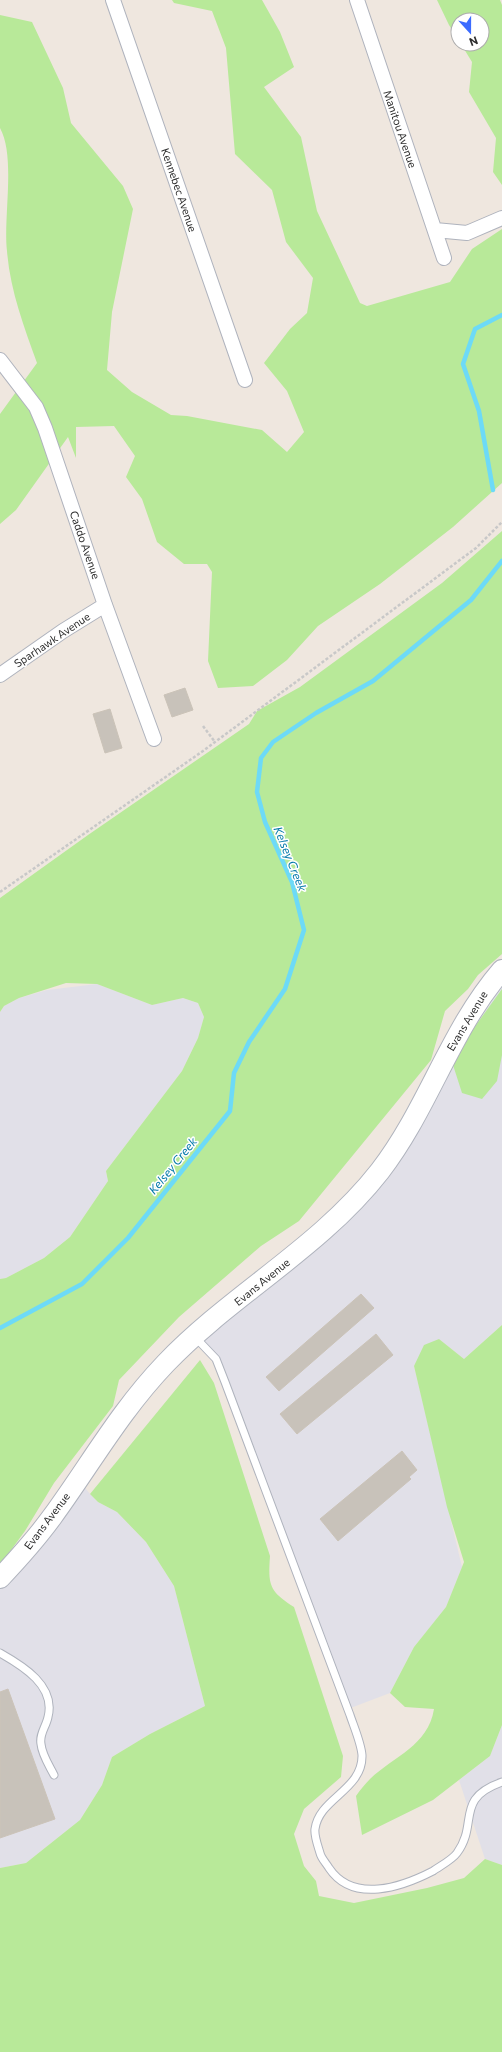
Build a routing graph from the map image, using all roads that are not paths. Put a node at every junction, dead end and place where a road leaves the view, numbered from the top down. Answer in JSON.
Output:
{"nodes":[{"id":1,"x":113,"y":0,"type":"edge"},
{"id":2,"x":357,"y":0,"type":"edge"},
{"id":3,"x":502,"y":218,"type":"edge"},
{"id":4,"x":435,"y":230,"type":"junction"},
{"id":5,"x":444,"y":258,"type":"dead end"},
{"id":6,"x":2,"y":367,"type":"edge"},
{"id":7,"x":245,"y":380,"type":"dead end"},
{"id":8,"x":105,"y":605,"type":"junction"},
{"id":9,"x":0,"y":675,"type":"edge"},
{"id":10,"x":154,"y":738,"type":"dead end"},
{"id":11,"x":502,"y":970,"type":"edge"},
{"id":12,"x":194,"y":1336,"type":"junction"},
{"id":13,"x":0,"y":1578,"type":"edge"},
{"id":14,"x":0,"y":1653,"type":"edge"},
{"id":15,"x":54,"y":1775,"type":"dead end"},
{"id":16,"x":502,"y":1782,"type":"edge"}],
"edges":[{"from":1,"to":7,"type":"street","name":"Kennebec Avenue"},
{"from":2,"to":4,"type":"street","name":"Manitou Avenue"},
{"from":3,"to":4,"type":"street"},
{"from":4,"to":5,"type":"street","name":"Manitou Avenue"},
{"from":6,"to":8,"type":"street","name":"Caddo Avenue"},
{"from":8,"to":9,"type":"street","name":"Sparhawk Avenue"},
{"from":8,"to":10,"type":"street","name":"Caddo Avenue"},
{"from":11,"to":12,"type":"street","name":"Evans Avenue"},
{"from":12,"to":13,"type":"street","name":"Evans Avenue"},
{"from":12,"to":16,"type":"lane"},
{"from":14,"to":15,"type":"lane"}]}
